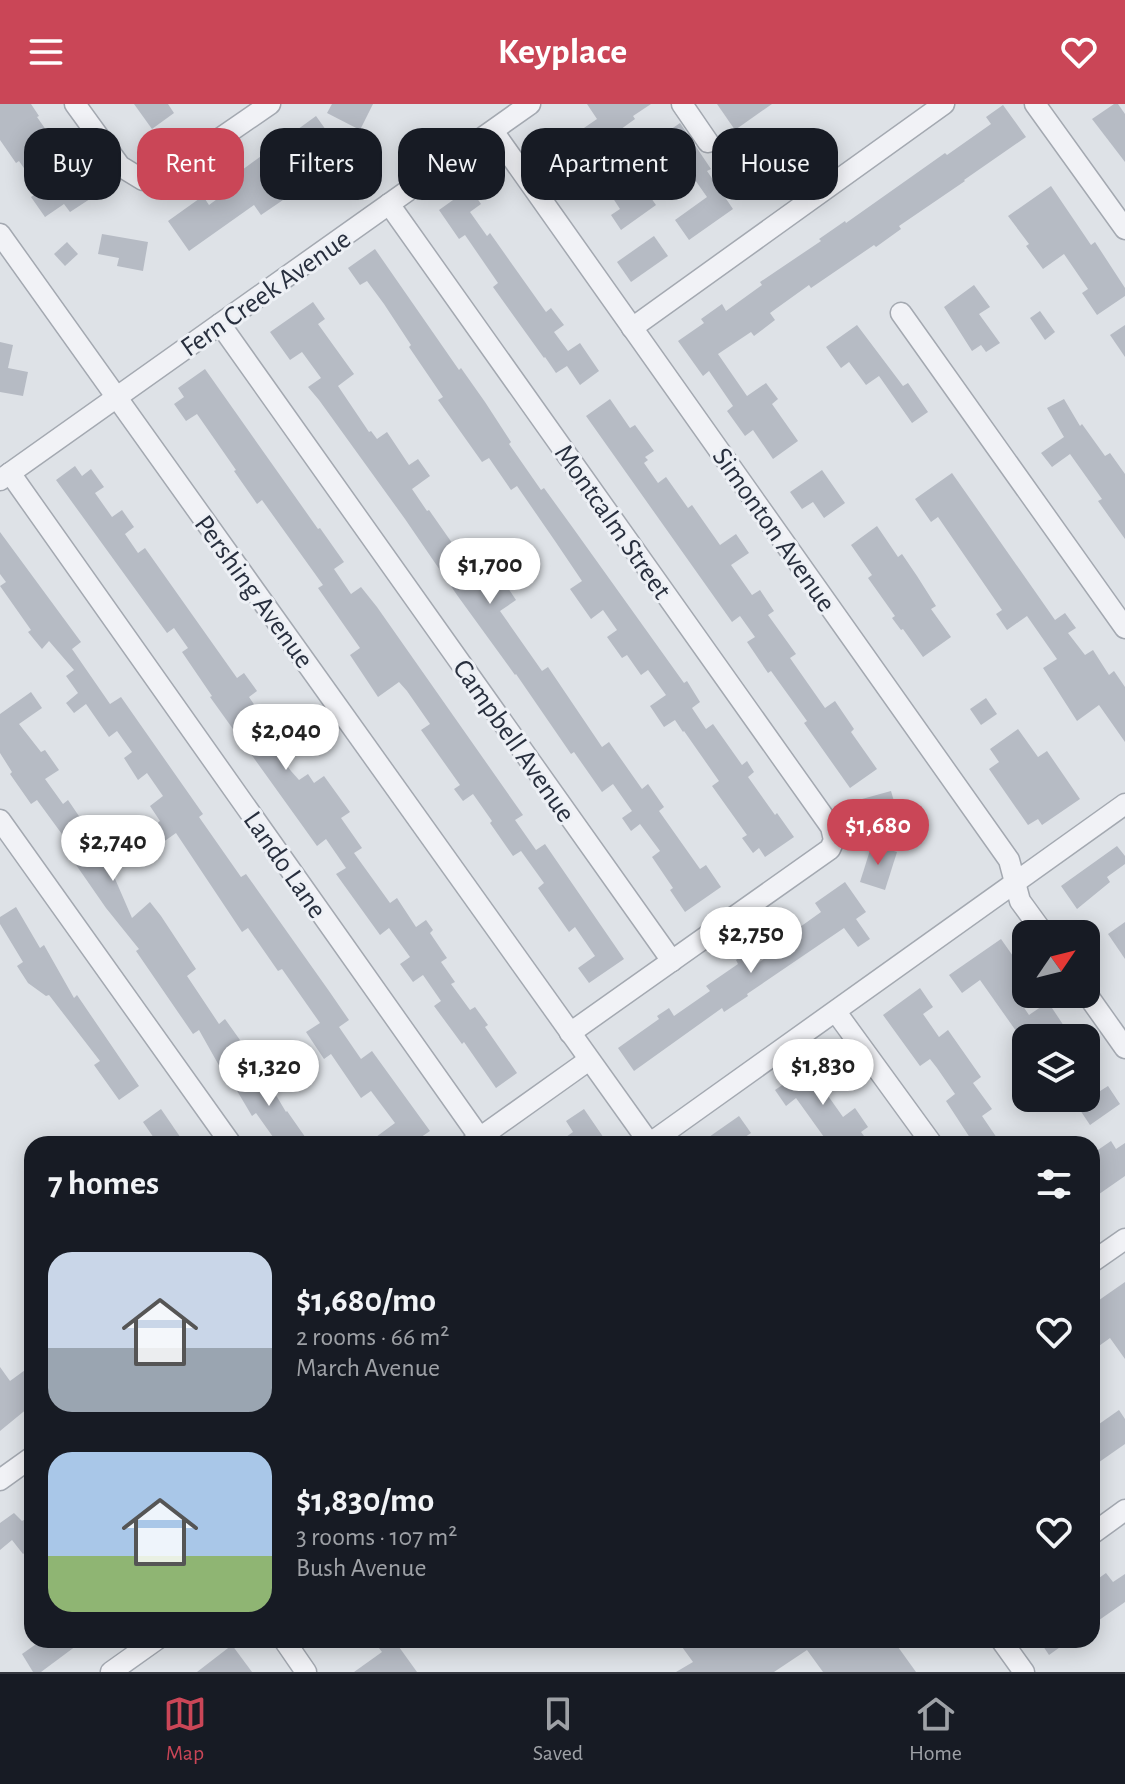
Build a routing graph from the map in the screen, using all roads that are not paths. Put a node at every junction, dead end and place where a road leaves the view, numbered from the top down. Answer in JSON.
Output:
{"nodes":[{"id":1,"x":75,"y":104,"type":"edge"},
{"id":2,"x":270,"y":104,"type":"edge"},
{"id":3,"x":530,"y":104,"type":"edge"},
{"id":4,"x":682,"y":104,"type":"edge"},
{"id":5,"x":944,"y":104,"type":"edge"},
{"id":6,"x":1035,"y":104,"type":"edge"},
{"id":7,"x":497,"y":128,"type":"edge"},
{"id":8,"x":708,"y":142,"type":"dead end"},
{"id":9,"x":505,"y":148,"type":"edge"},
{"id":10,"x":398,"y":198,"type":"edge"},
{"id":11,"x":389,"y":204,"type":"junction"},
{"id":12,"x":1125,"y":229,"type":"edge"},
{"id":13,"x":0,"y":234,"type":"edge"},
{"id":14,"x":901,"y":313,"type":"dead end"},
{"id":15,"x":220,"y":324,"type":"junction"},
{"id":16,"x":632,"y":328,"type":"junction"},
{"id":17,"x":117,"y":398,"type":"junction"},
{"id":18,"x":5,"y":477,"type":"edge"},
{"id":19,"x":1125,"y":628,"type":"edge"},
{"id":20,"x":1125,"y":804,"type":"edge"},
{"id":21,"x":0,"y":820,"type":"edge"},
{"id":22,"x":1015,"y":882,"type":"junction"},
{"id":23,"x":1034,"y":920,"type":"edge"},
{"id":24,"x":672,"y":961,"type":"junction"},
{"id":25,"x":1097,"y":1008,"type":"edge"},
{"id":26,"x":836,"y":1012,"type":"junction"},
{"id":27,"x":570,"y":1033,"type":"junction"},
{"id":28,"x":1125,"y":1048,"type":"edge"},
{"id":29,"x":589,"y":1060,"type":"junction"},
{"id":30,"x":225,"y":1136,"type":"edge"},
{"id":31,"x":471,"y":1136,"type":"edge"},
{"id":32,"x":482,"y":1136,"type":"edge"},
{"id":33,"x":644,"y":1136,"type":"edge"},
{"id":34,"x":661,"y":1136,"type":"edge"},
{"id":35,"x":926,"y":1136,"type":"edge"},
{"id":36,"x":1125,"y":1239,"type":"edge"},
{"id":37,"x":1100,"y":1256,"type":"edge"},
{"id":38,"x":24,"y":1463,"type":"edge"},
{"id":39,"x":0,"y":1480,"type":"edge"},
{"id":40,"x":1125,"y":1510,"type":"edge"},
{"id":41,"x":1100,"y":1528,"type":"edge"},
{"id":42,"x":145,"y":1648,"type":"edge"},
{"id":43,"x":290,"y":1648,"type":"edge"},
{"id":44,"x":1006,"y":1648,"type":"edge"},
{"id":45,"x":111,"y":1672,"type":"edge"},
{"id":46,"x":306,"y":1672,"type":"edge"},
{"id":47,"x":1022,"y":1672,"type":"edge"}],
"edges":[{"from":1,"to":2,"type":"street"},
{"from":3,"to":7,"type":"street","name":"Fern Creek Avenue"},
{"from":4,"to":8,"type":"street"},
{"from":5,"to":16,"type":"street"},
{"from":6,"to":12,"type":"street"},
{"from":9,"to":16,"type":"street","name":"Simonton Avenue"},
{"from":10,"to":11,"type":"street","name":"Fern Creek Avenue"},
{"from":11,"to":15,"type":"street","name":"Fern Creek Avenue"},
{"from":11,"to":24,"type":"street","name":"Montcalm Street"},
{"from":13,"to":17,"type":"street","name":"Pershing Avenue"},
{"from":14,"to":19,"type":"street"},
{"from":15,"to":17,"type":"street","name":"Fern Creek Avenue"},
{"from":15,"to":24,"type":"street","name":"Campbell Avenue"},
{"from":16,"to":22,"type":"street","name":"Simonton Avenue"},
{"from":17,"to":18,"type":"street","name":"Fern Creek Avenue"},
{"from":17,"to":27,"type":"street","name":"Pershing Avenue"},
{"from":18,"to":31,"type":"street","name":"Lando Lane"},
{"from":20,"to":22,"type":"street"},
{"from":21,"to":30,"type":"street"},
{"from":22,"to":23,"type":"street","name":"Simonton Avenue"},
{"from":22,"to":26,"type":"street"},
{"from":24,"to":27,"type":"street"},
{"from":25,"to":28,"type":"street"},
{"from":26,"to":34,"type":"street"},
{"from":26,"to":35,"type":"street"},
{"from":27,"to":29,"type":"street","name":"Pershing Avenue"},
{"from":29,"to":32,"type":"street"},
{"from":29,"to":33,"type":"street","name":"Pershing Avenue"},
{"from":36,"to":37,"type":"street"},
{"from":38,"to":39,"type":"street"},
{"from":40,"to":41,"type":"street"},
{"from":42,"to":45,"type":"street"},
{"from":43,"to":46,"type":"street"},
{"from":44,"to":47,"type":"street"}]}
